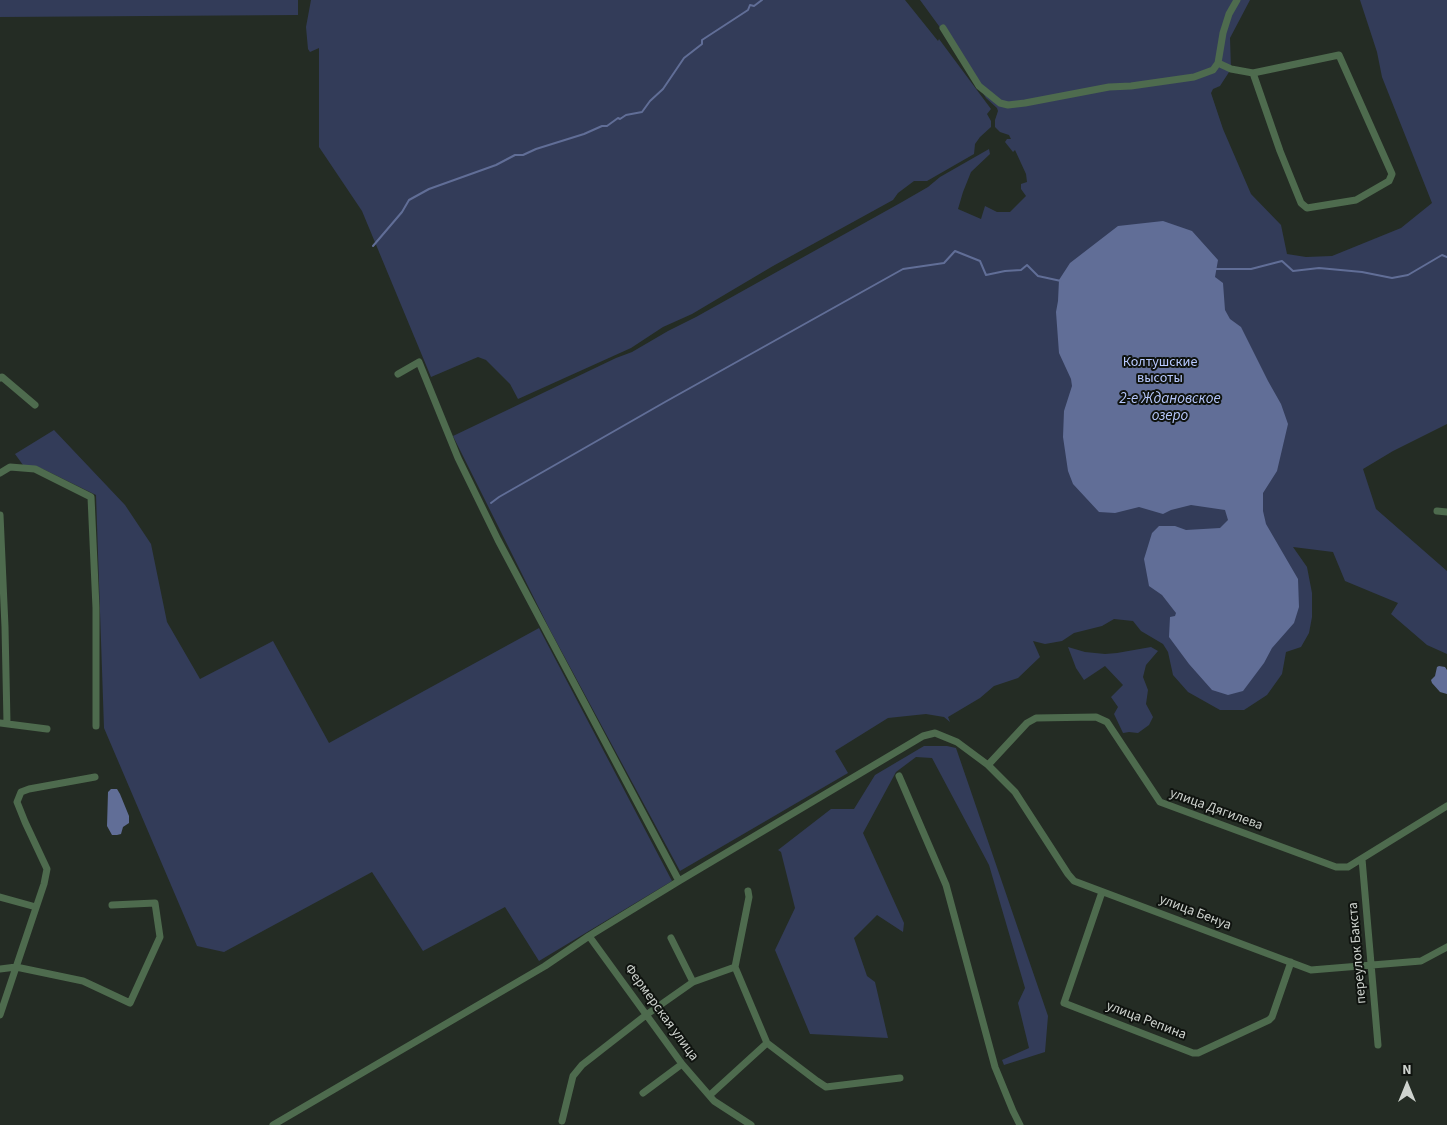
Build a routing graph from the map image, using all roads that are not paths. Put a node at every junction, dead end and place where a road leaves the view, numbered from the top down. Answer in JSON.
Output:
{"nodes":[{"id":1,"x":1237,"y":0,"type":"edge"},
{"id":2,"x":943,"y":28,"type":"dead end"},
{"id":3,"x":1218,"y":63,"type":"junction"},
{"id":4,"x":1253,"y":73,"type":"junction"},
{"id":5,"x":398,"y":374,"type":"dead end"},
{"id":6,"x":0,"y":378,"type":"edge"},
{"id":7,"x":35,"y":405,"type":"dead end"},
{"id":8,"x":0,"y":473,"type":"edge"},
{"id":9,"x":1437,"y":511,"type":"dead end"},
{"id":10,"x":1447,"y":512,"type":"edge"},
{"id":11,"x":0,"y":515,"type":"edge"},
{"id":12,"x":3,"y":723,"type":"edge"},
{"id":13,"x":96,"y":726,"type":"dead end"},
{"id":14,"x":46,"y":729,"type":"dead end"},
{"id":15,"x":988,"y":765,"type":"junction"},
{"id":16,"x":899,"y":776,"type":"dead end"},
{"id":17,"x":95,"y":777,"type":"dead end"},
{"id":18,"x":1447,"y":806,"type":"edge"},
{"id":19,"x":1362,"y":859,"type":"junction"},
{"id":20,"x":679,"y":881,"type":"junction"},
{"id":21,"x":748,"y":891,"type":"dead end"},
{"id":22,"x":1102,"y":892,"type":"junction"},
{"id":23,"x":0,"y":897,"type":"edge"},
{"id":24,"x":112,"y":905,"type":"dead end"},
{"id":25,"x":36,"y":907,"type":"junction"},
{"id":26,"x":589,"y":936,"type":"junction"},
{"id":27,"x":671,"y":938,"type":"dead end"},
{"id":28,"x":1447,"y":947,"type":"edge"},
{"id":29,"x":1290,"y":962,"type":"junction"},
{"id":30,"x":1372,"y":965,"type":"junction"},
{"id":31,"x":16,"y":967,"type":"junction"},
{"id":32,"x":735,"y":967,"type":"junction"},
{"id":33,"x":0,"y":969,"type":"edge"},
{"id":34,"x":693,"y":982,"type":"junction"},
{"id":35,"x":0,"y":1015,"type":"edge"},
{"id":36,"x":646,"y":1015,"type":"junction"},
{"id":37,"x":767,"y":1043,"type":"junction"},
{"id":38,"x":1378,"y":1045,"type":"dead end"},
{"id":39,"x":682,"y":1064,"type":"junction"},
{"id":40,"x":900,"y":1078,"type":"dead end"},
{"id":41,"x":643,"y":1093,"type":"dead end"},
{"id":42,"x":710,"y":1095,"type":"junction"},
{"id":43,"x":562,"y":1121,"type":"dead end"},
{"id":44,"x":273,"y":1125,"type":"edge"},
{"id":45,"x":751,"y":1125,"type":"edge"},
{"id":46,"x":1020,"y":1125,"type":"edge"}],
"edges":[{"from":1,"to":3,"type":"street"},
{"from":2,"to":3,"type":"street"},
{"from":3,"to":4,"type":"street"},
{"from":4,"to":4,"type":"street"},
{"from":5,"to":20,"type":"street"},
{"from":6,"to":7,"type":"street"},
{"from":8,"to":13,"type":"street"},
{"from":9,"to":10,"type":"street"},
{"from":11,"to":12,"type":"street"},
{"from":12,"to":14,"type":"street"},
{"from":15,"to":19,"type":"street","name":"улица Дягилева"},
{"from":15,"to":20,"type":"street","name":"улица Бенуа"},
{"from":15,"to":22,"type":"street","name":"улица Бенуа"},
{"from":16,"to":46,"type":"street"},
{"from":17,"to":25,"type":"street"},
{"from":18,"to":19,"type":"street","name":"улица Дягилева"},
{"from":19,"to":30,"type":"street","name":"переулок Бакста"},
{"from":20,"to":26,"type":"street","name":"улица Бенуа"},
{"from":21,"to":32,"type":"street"},
{"from":22,"to":29,"type":"street","name":"улица Бенуа"},
{"from":22,"to":29,"type":"street","name":"улица Репина"},
{"from":23,"to":25,"type":"street"},
{"from":24,"to":31,"type":"street"},
{"from":25,"to":31,"type":"street"},
{"from":26,"to":36,"type":"street","name":"Фермерская улица"},
{"from":26,"to":44,"type":"street","name":"улица Бенуа"},
{"from":27,"to":34,"type":"street"},
{"from":28,"to":30,"type":"street","name":"улица Бенуа"},
{"from":29,"to":30,"type":"street","name":"улица Бенуа"},
{"from":30,"to":38,"type":"street","name":"переулок Бакста"},
{"from":31,"to":33,"type":"street"},
{"from":31,"to":35,"type":"street"},
{"from":32,"to":34,"type":"street"},
{"from":32,"to":37,"type":"street"},
{"from":34,"to":36,"type":"street"},
{"from":36,"to":39,"type":"street","name":"Фермерская улица"},
{"from":36,"to":43,"type":"street"},
{"from":37,"to":40,"type":"street"},
{"from":37,"to":42,"type":"street"},
{"from":39,"to":41,"type":"street"},
{"from":39,"to":42,"type":"street","name":"Фермерская улица"},
{"from":42,"to":45,"type":"street","name":"Фермерская улица"}]}
